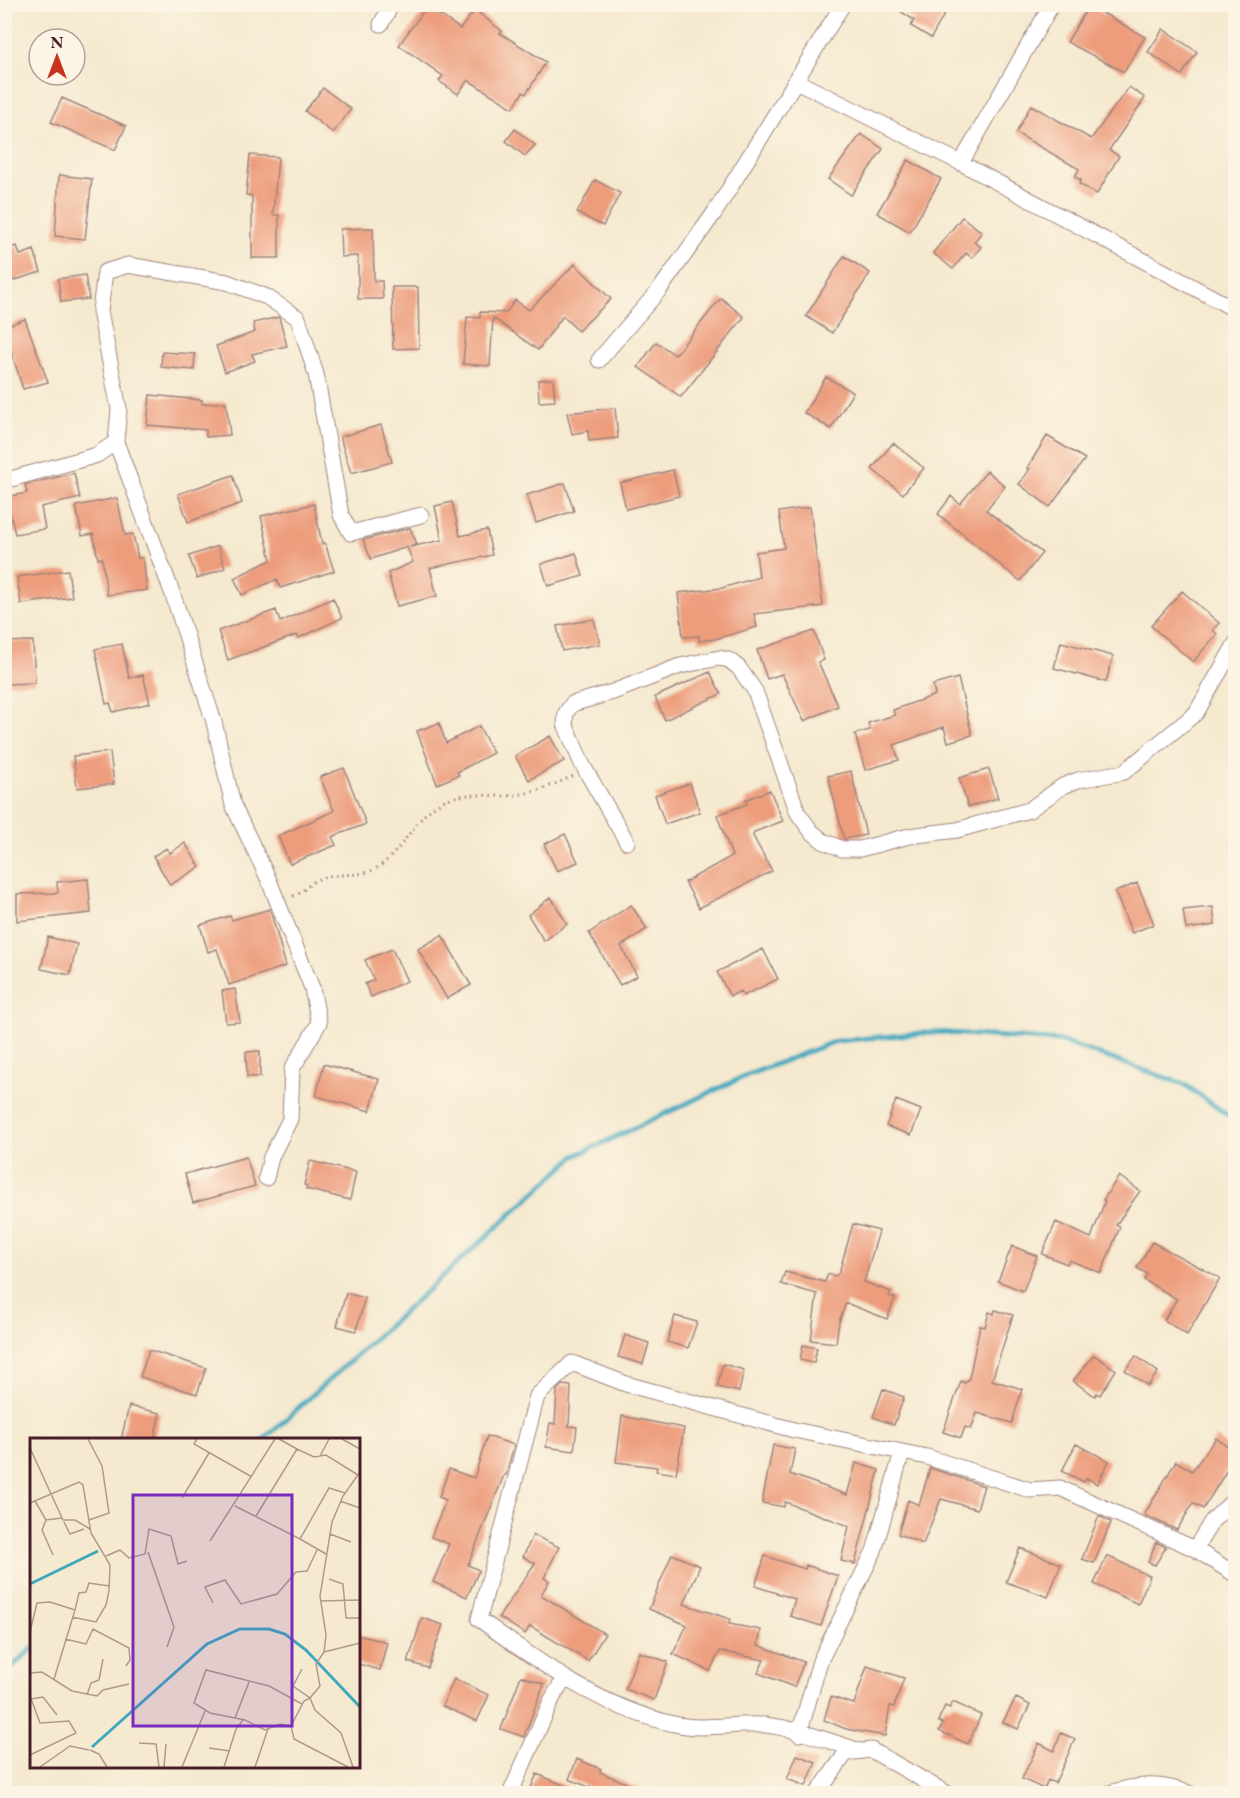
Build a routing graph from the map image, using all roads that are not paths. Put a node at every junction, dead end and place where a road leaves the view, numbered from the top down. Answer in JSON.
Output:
{"nodes":[{"id":1,"x":392,"y":4,"type":"edge"},
{"id":2,"x":843,"y":4,"type":"edge"},
{"id":3,"x":1052,"y":4,"type":"edge"},
{"id":4,"x":381,"y":24,"type":"dead end"},
{"id":5,"x":796,"y":81,"type":"junction"},
{"id":6,"x":961,"y":163,"type":"junction"},
{"id":7,"x":1236,"y":310,"type":"edge"},
{"id":8,"x":599,"y":360,"type":"dead end"},
{"id":9,"x":116,"y":442,"type":"junction"},
{"id":10,"x":4,"y":481,"type":"edge"},
{"id":11,"x":421,"y":515,"type":"dead end"},
{"id":12,"x":1236,"y":643,"type":"edge"},
{"id":13,"x":627,"y":842,"type":"dead end"},
{"id":14,"x":266,"y":1178,"type":"dead end"},
{"id":15,"x":902,"y":1452,"type":"junction"},
{"id":16,"x":1236,"y":1498,"type":"edge"},
{"id":17,"x":1196,"y":1549,"type":"junction"},
{"id":18,"x":1236,"y":1575,"type":"edge"},
{"id":19,"x":564,"y":1680,"type":"junction"},
{"id":20,"x":799,"y":1734,"type":"junction"},
{"id":21,"x":857,"y":1750,"type":"junction"},
{"id":22,"x":510,"y":1794,"type":"edge"},
{"id":23,"x":817,"y":1794,"type":"edge"},
{"id":24,"x":948,"y":1794,"type":"edge"},
{"id":25,"x":1106,"y":1794,"type":"edge"},
{"id":26,"x":1191,"y":1794,"type":"edge"}],
"edges":[{"from":1,"to":4,"type":"street"},
{"from":2,"to":5,"type":"street"},
{"from":3,"to":6,"type":"street"},
{"from":5,"to":6,"type":"street"},
{"from":5,"to":8,"type":"street"},
{"from":6,"to":7,"type":"street"},
{"from":9,"to":10,"type":"street"},
{"from":9,"to":11,"type":"street"},
{"from":9,"to":14,"type":"street"},
{"from":12,"to":13,"type":"street"},
{"from":15,"to":17,"type":"street"},
{"from":15,"to":19,"type":"street"},
{"from":15,"to":20,"type":"street"},
{"from":16,"to":17,"type":"street"},
{"from":17,"to":18,"type":"street"},
{"from":19,"to":20,"type":"street"},
{"from":19,"to":22,"type":"street"},
{"from":20,"to":21,"type":"street"},
{"from":21,"to":23,"type":"street"},
{"from":21,"to":24,"type":"street"},
{"from":25,"to":26,"type":"street"}]}
